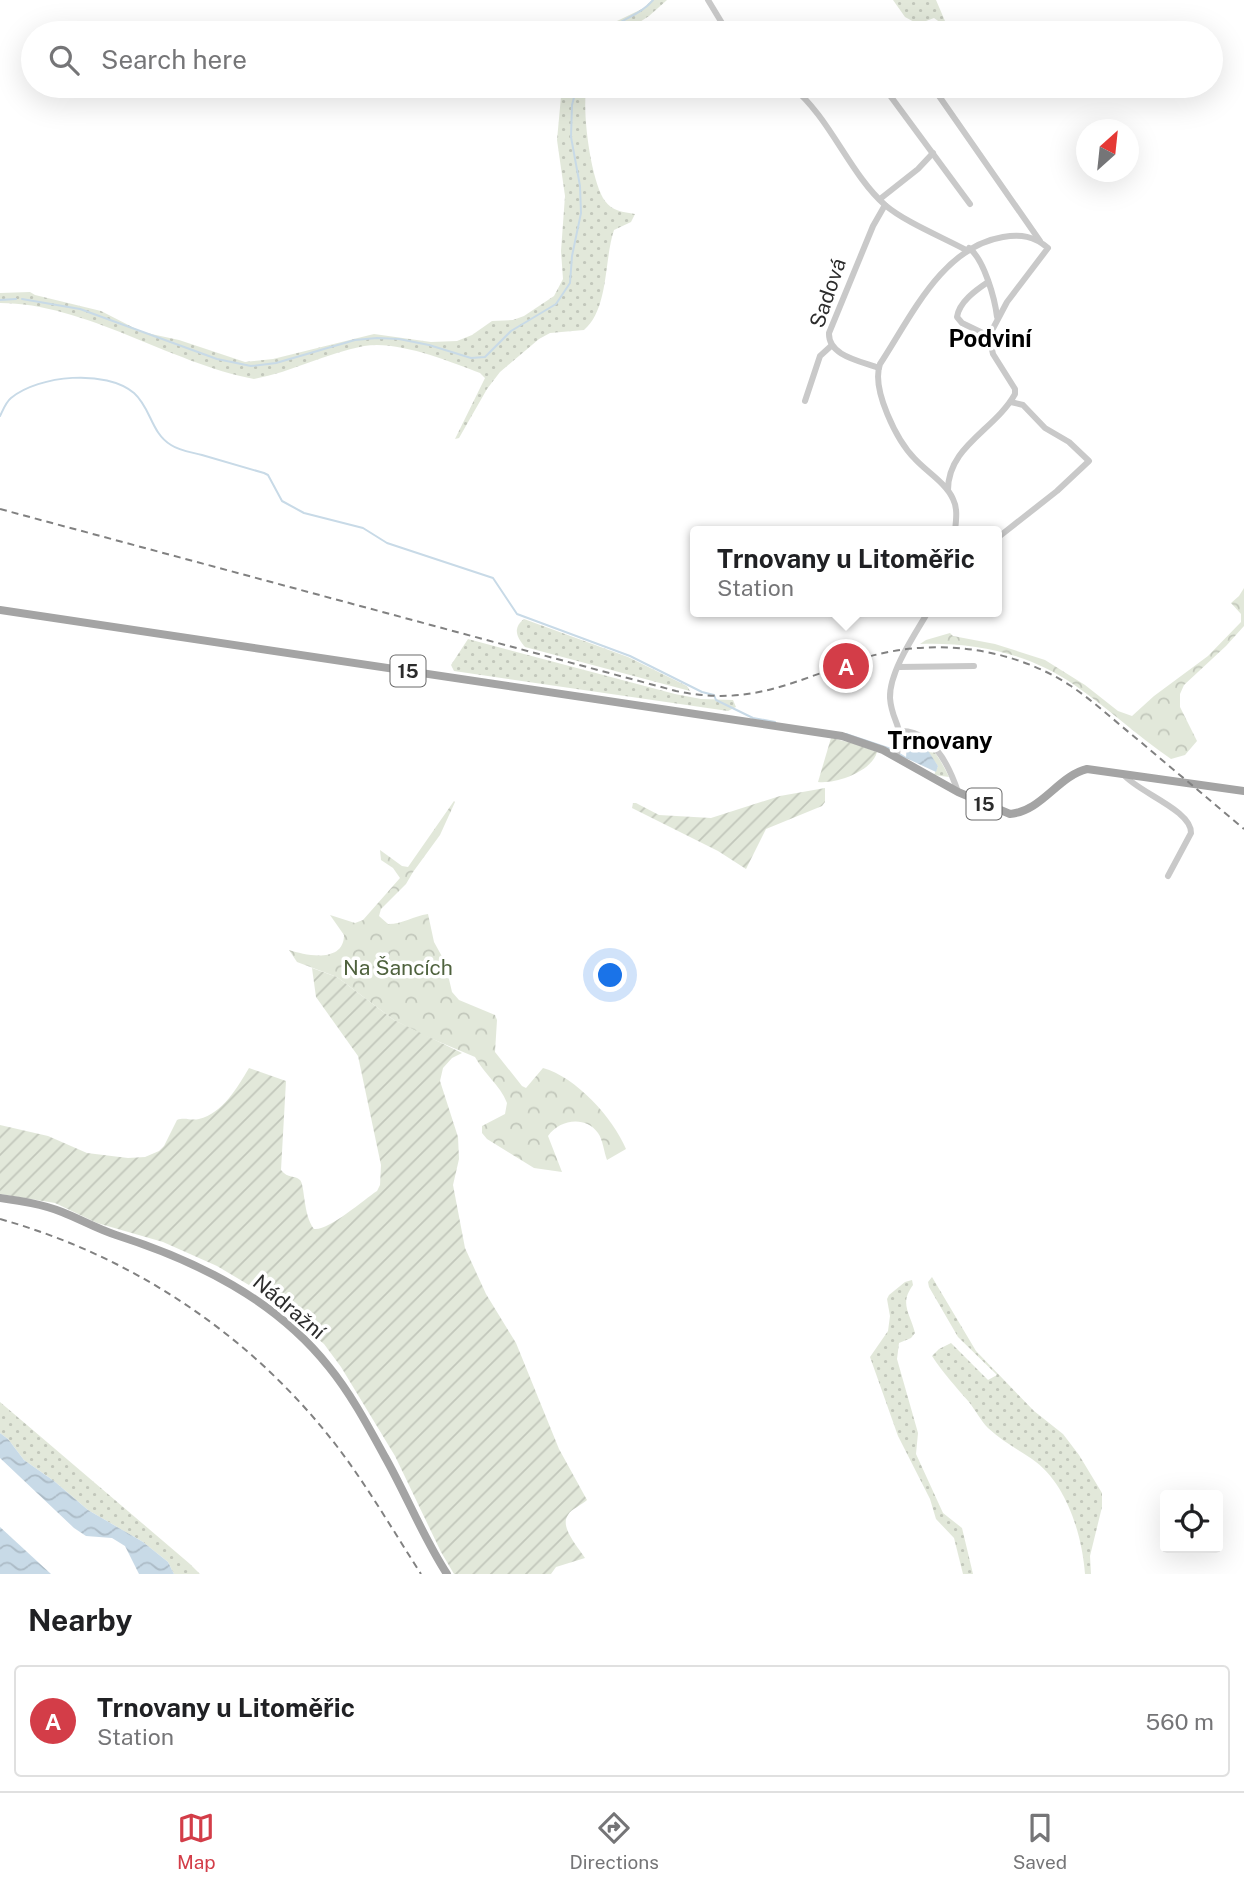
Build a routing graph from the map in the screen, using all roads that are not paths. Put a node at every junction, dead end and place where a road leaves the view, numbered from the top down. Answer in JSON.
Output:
{"nodes":[{"id":1,"x":708,"y":0,"type":"edge"},
{"id":2,"x":721,"y":21,"type":"edge"},
{"id":3,"x":807,"y":98,"type":"edge"},
{"id":4,"x":892,"y":98,"type":"edge"},
{"id":5,"x":940,"y":98,"type":"edge"},
{"id":6,"x":933,"y":153,"type":"junction"},
{"id":7,"x":883,"y":202,"type":"junction"},
{"id":8,"x":970,"y":204,"type":"dead end"},
{"id":9,"x":1040,"y":240,"type":"junction"},
{"id":10,"x":967,"y":249,"type":"junction"},
{"id":11,"x":988,"y":282,"type":"junction"},
{"id":12,"x":997,"y":319,"type":"junction"},
{"id":13,"x":989,"y":336,"type":"junction"},
{"id":14,"x":831,"y":346,"type":"junction"},
{"id":15,"x":879,"y":368,"type":"junction"},
{"id":16,"x":805,"y":401,"type":"dead end"},
{"id":17,"x":1011,"y":402,"type":"junction"},
{"id":18,"x":948,"y":490,"type":"junction"},
{"id":19,"x":956,"y":526,"type":"edge"},
{"id":20,"x":1002,"y":534,"type":"edge"},
{"id":21,"x":0,"y":610,"type":"edge"},
{"id":22,"x":925,"y":617,"type":"edge"},
{"id":23,"x":974,"y":666,"type":"dead end"},
{"id":24,"x":899,"y":667,"type":"junction"},
{"id":25,"x":901,"y":731,"type":"junction"},
{"id":26,"x":896,"y":757,"type":"junction"},
{"id":27,"x":1122,"y":772,"type":"junction"},
{"id":28,"x":1244,"y":791,"type":"edge"},
{"id":29,"x":958,"y":792,"type":"junction"},
{"id":30,"x":1168,"y":876,"type":"dead end"},
{"id":31,"x":0,"y":1198,"type":"edge"},
{"id":32,"x":447,"y":1574,"type":"edge"}],
"edges":[{"from":1,"to":2,"type":"street"},
{"from":3,"to":7,"type":"street"},
{"from":4,"to":6,"type":"street"},
{"from":5,"to":9,"type":"street"},
{"from":6,"to":7,"type":"street"},
{"from":6,"to":8,"type":"street"},
{"from":7,"to":10,"type":"street"},
{"from":7,"to":14,"type":"street","name":"Sadová"},
{"from":9,"to":10,"type":"street"},
{"from":9,"to":12,"type":"street"},
{"from":10,"to":11,"type":"street"},
{"from":10,"to":15,"type":"street"},
{"from":11,"to":12,"type":"street"},
{"from":11,"to":13,"type":"street"},
{"from":12,"to":13,"type":"street"},
{"from":13,"to":17,"type":"street"},
{"from":14,"to":15,"type":"street","name":"Sadová"},
{"from":14,"to":16,"type":"street"},
{"from":15,"to":18,"type":"street"},
{"from":17,"to":18,"type":"street"},
{"from":17,"to":20,"type":"street"},
{"from":18,"to":19,"type":"street"},
{"from":21,"to":26,"type":"main road","number":"15"},
{"from":22,"to":24,"type":"street"},
{"from":23,"to":24,"type":"street"},
{"from":24,"to":25,"type":"street"},
{"from":25,"to":26,"type":"street"},
{"from":25,"to":29,"type":"street"},
{"from":26,"to":29,"type":"main road","number":"15"},
{"from":27,"to":28,"type":"main road","number":"15"},
{"from":27,"to":29,"type":"main road","number":"15"},
{"from":27,"to":30,"type":"street"},
{"from":31,"to":32,"type":"main road","name":"Nádražní"}]}
